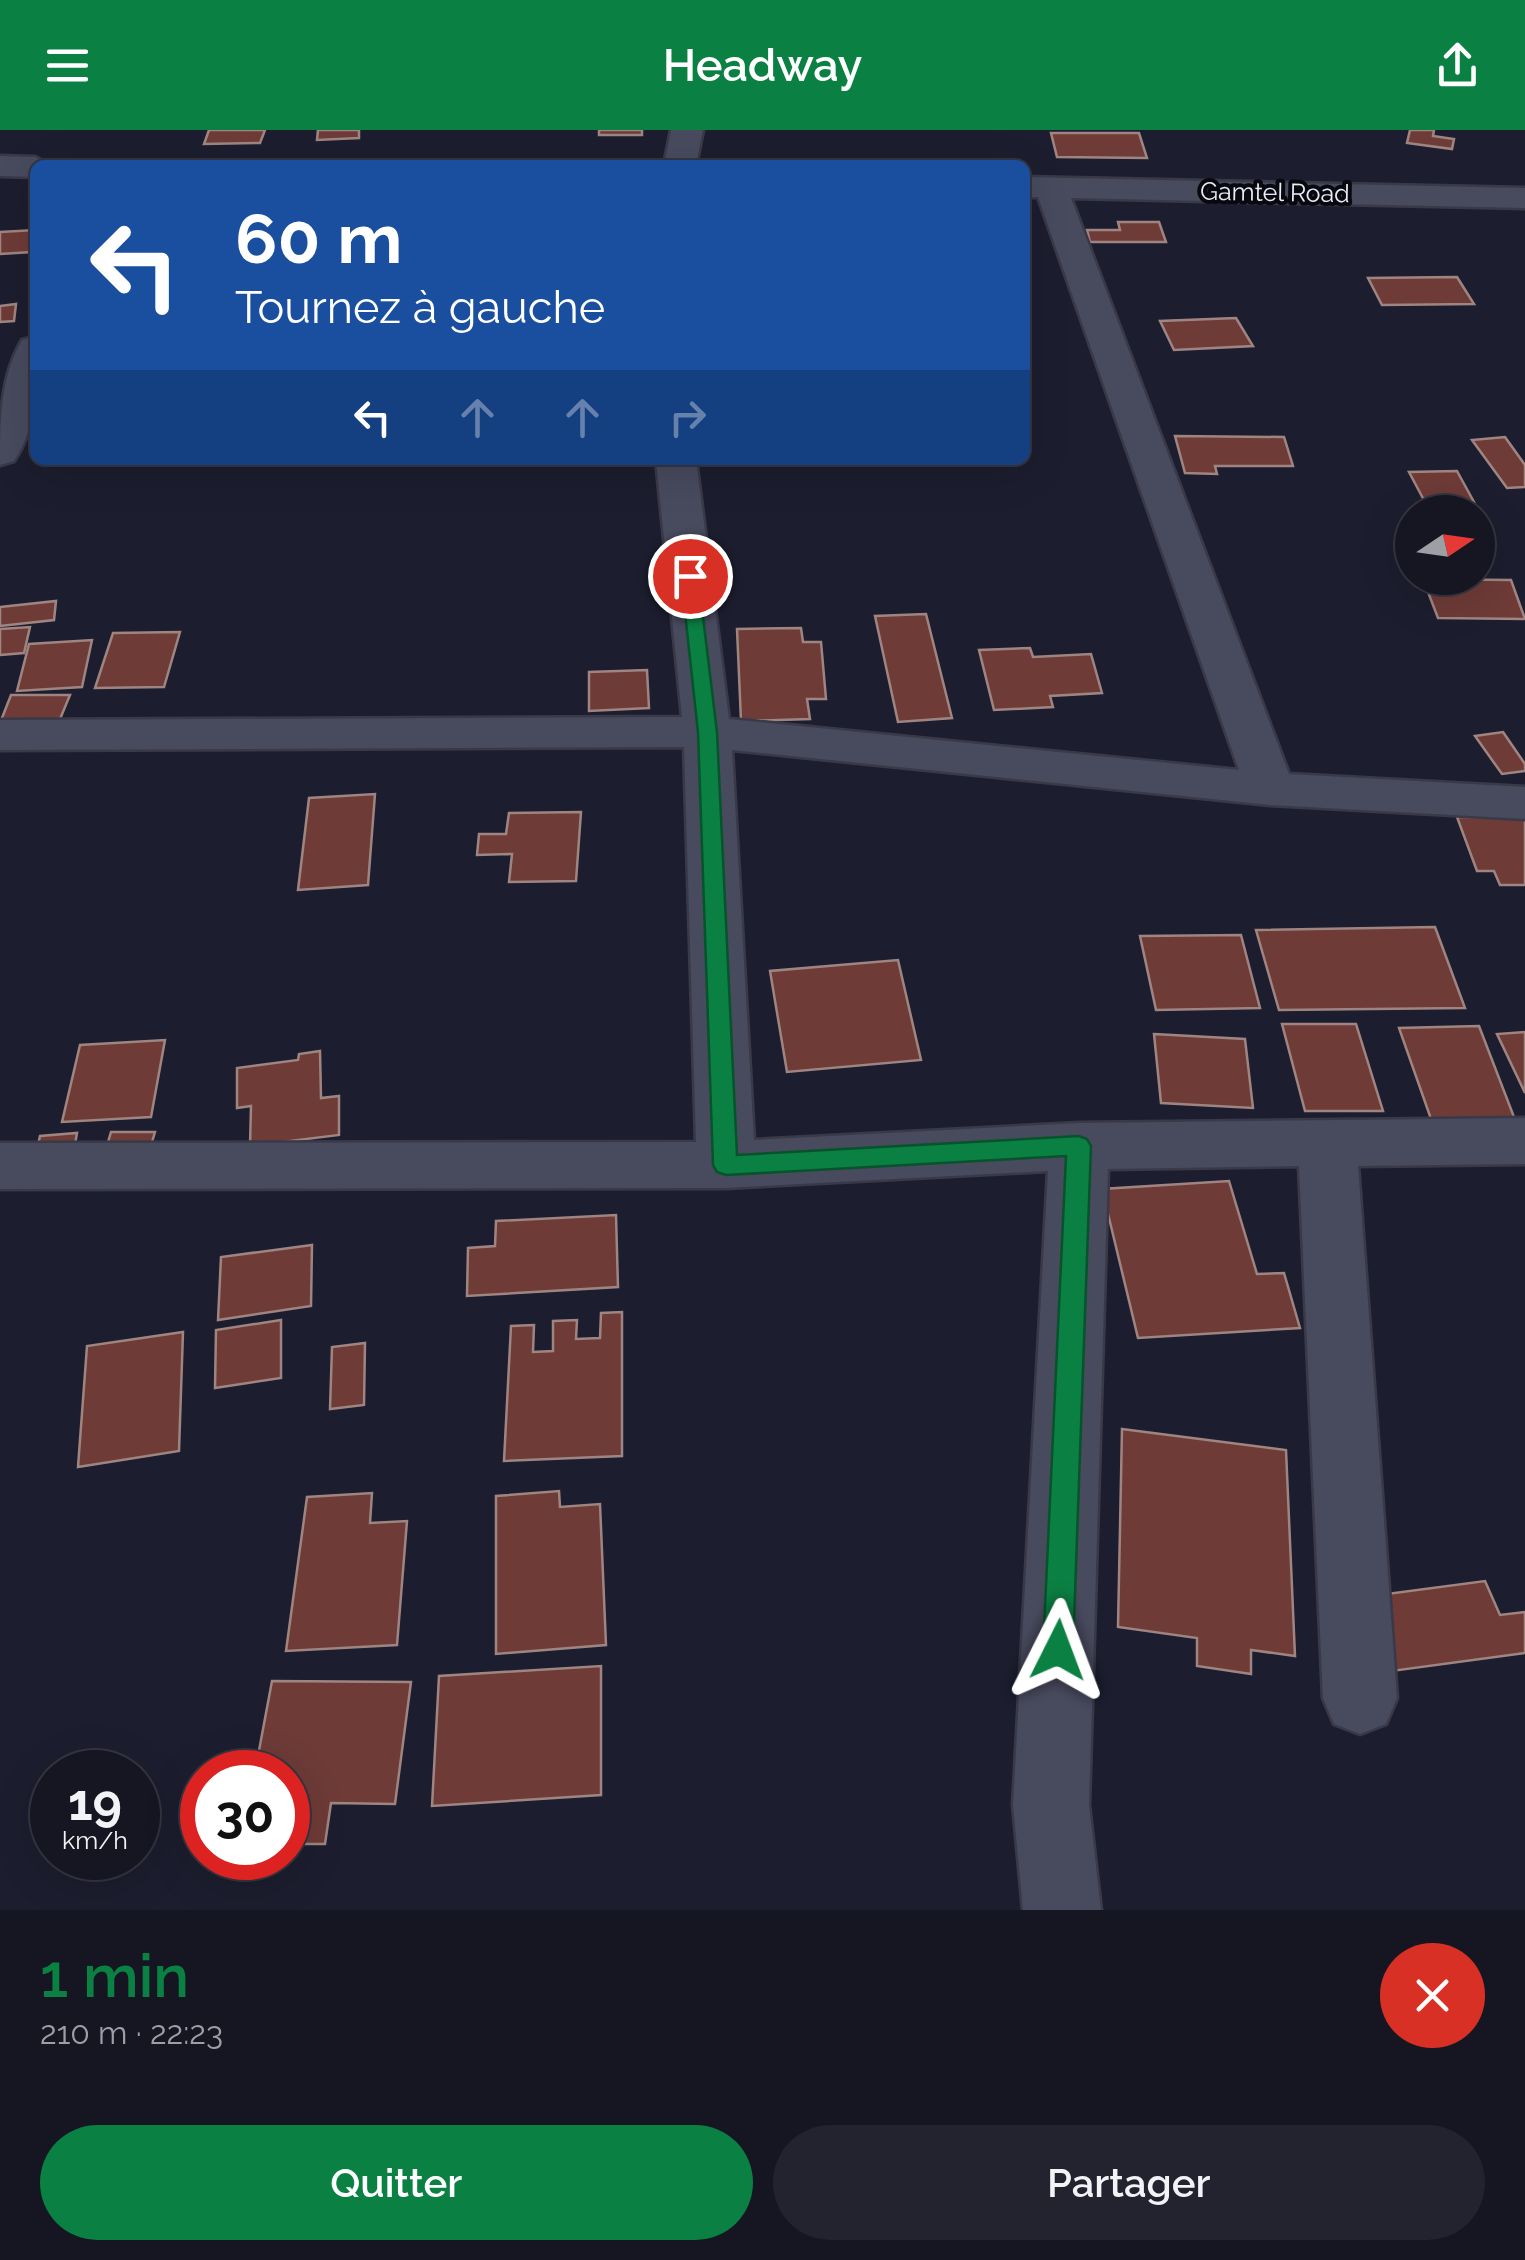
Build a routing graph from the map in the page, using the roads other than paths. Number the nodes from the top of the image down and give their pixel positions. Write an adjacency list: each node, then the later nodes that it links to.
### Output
1 (688, 130): 2 (street)
2 (681, 160)
3 (0, 166): 4 (street)
4 (30, 167)
5 (1038, 187): 6 (street, Gamtel Road); 12 (street)
6 (1525, 198)
7 (30, 363): 8 (street)
8 (0, 454)
9 (677, 465): 10 (street)
10 (708, 732): 11 (street); 12 (street); 17 (street)
11 (0, 736)
12 (1270, 789): 13 (street)
13 (1525, 803)
14 (1525, 1141): 15 (street)
15 (1327, 1144): 16 (street); 19 (street)
16 (1079, 1146): 17 (street); 20 (street)
17 (726, 1165): 18 (street)
18 (0, 1166)
19 (1360, 1698)
20 (1062, 1910)

